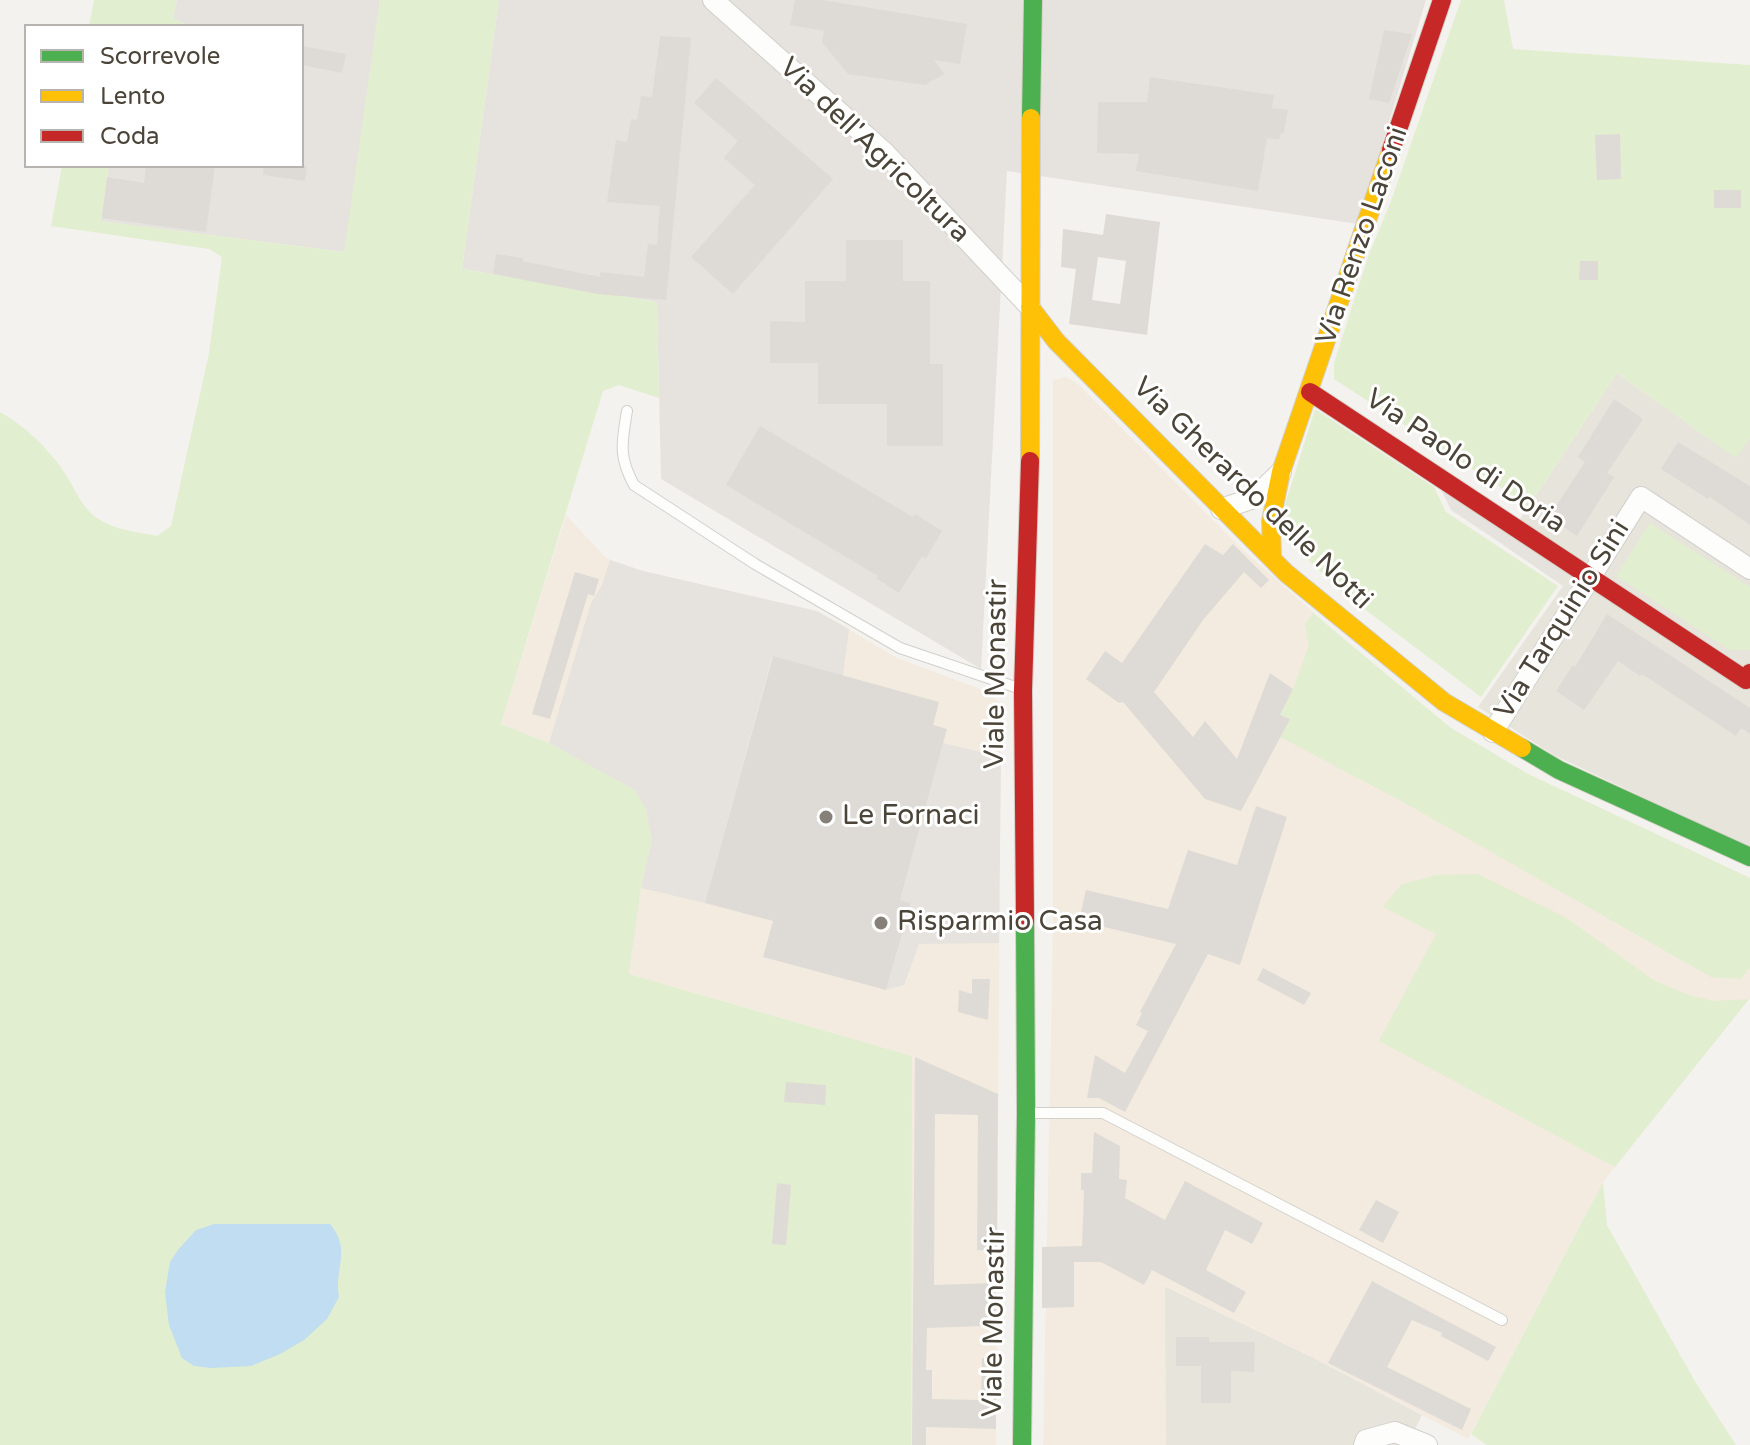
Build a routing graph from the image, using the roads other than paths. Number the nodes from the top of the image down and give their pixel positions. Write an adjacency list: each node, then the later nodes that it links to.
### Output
1 (713, 0): 4 (street, Via dell'Agricoltura)
2 (1033, 0): 4 (street, Viale Monastir)
3 (1442, 0): 5 (street, Via Renzo Laconi)
4 (1030, 307): 8 (street, Via Gherardo delle Notti); 13 (street, Viale Monastir)
5 (1310, 392): 7 (street, Via Renzo Laconi); 11 (street, Via Paolo di Doria)
6 (627, 411): 13 (lane)
7 (1281, 472): 8 (street, Via Renzo Laconi); 9 (street, Via Renzo Laconi)
8 (1221, 509): 9 (street, Via Gherardo delle Notti)
9 (1272, 557): 14 (street, Via Gherardo delle Notti)
10 (1750, 569): 11 (street, Via Tarquinio Sini)
11 (1589, 578): 12 (street, Via Paolo di Doria); 14 (street, Via Tarquinio Sini)
12 (1750, 673)
13 (1023, 690): 16 (street, Viale Monastir)
14 (1493, 732): 15 (street, Via Gherardo delle Notti)
15 (1750, 857)
16 (1026, 1113): 17 (lane); 18 (street, Viale Monastir)
17 (1502, 1320)
18 (1022, 1445)
19 (1364, 1445): 20 (street)
20 (1427, 1445)

